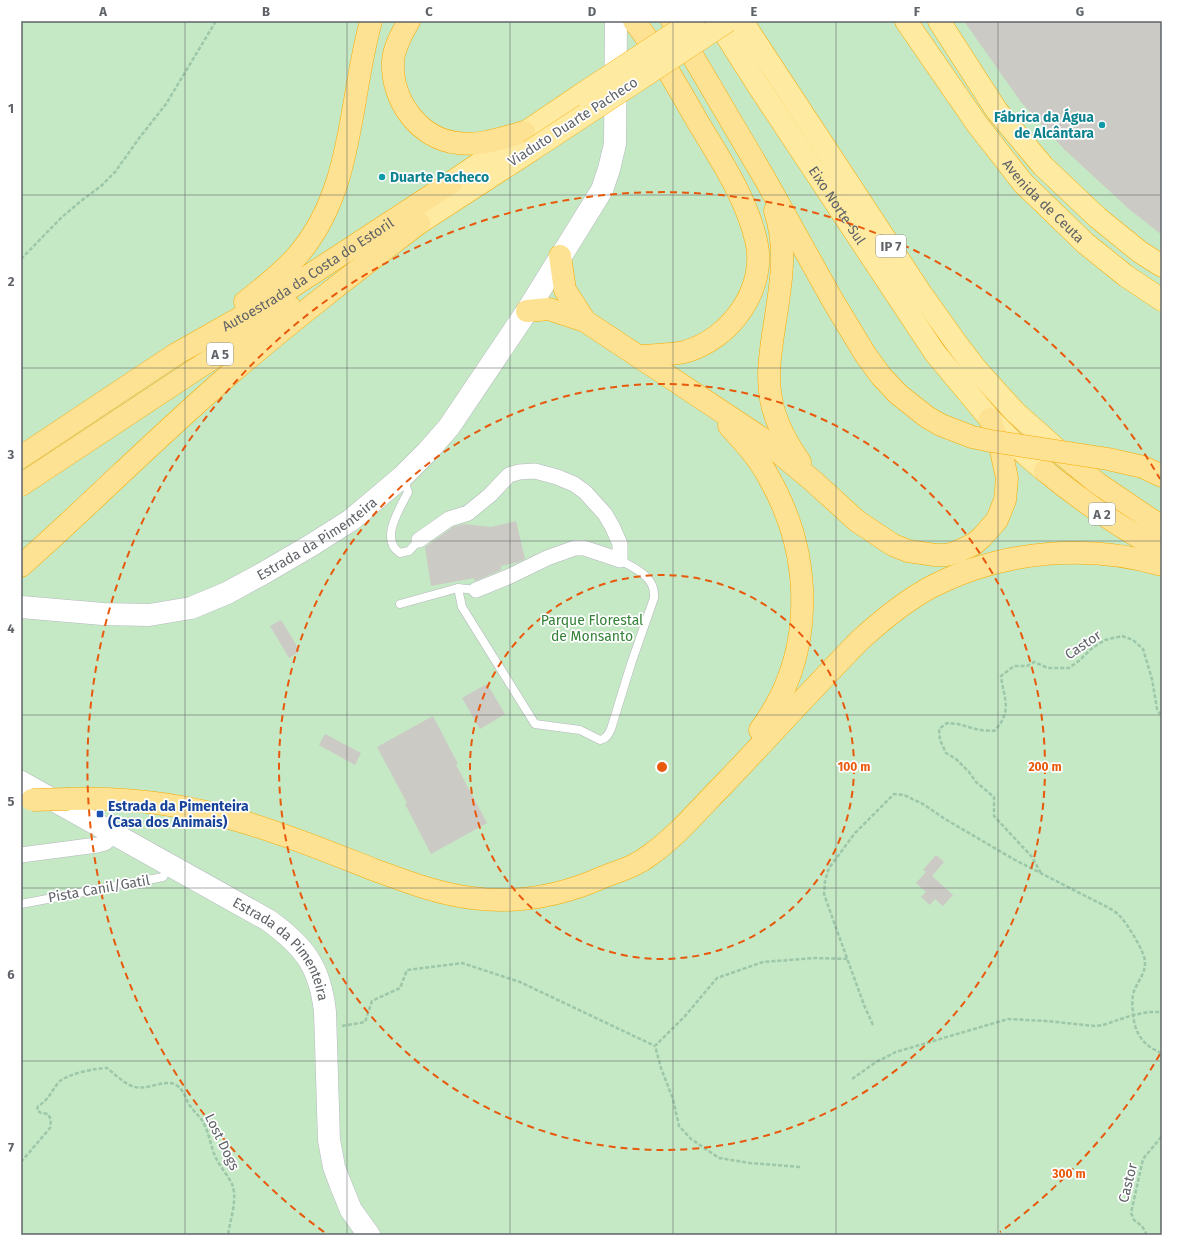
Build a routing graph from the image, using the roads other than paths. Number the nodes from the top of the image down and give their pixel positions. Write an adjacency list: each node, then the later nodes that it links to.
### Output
1 (371, 21): 13 (highway)
2 (377, 21): 13 (highway)
3 (408, 21): 14 (highway)
4 (616, 21): 19 (main road, Estrada da Pimenteira)
5 (634, 21): 26 (highway)
6 (672, 21): 15 (highway)
7 (693, 21): 14 (highway, Viaduto Duarte Pacheco, bridge)
8 (718, 21): 28 (highway, Eixo Norte-Sul / IP 7)
9 (728, 21): 14 (highway, Viaduto Duarte Pacheco, bridge)
10 (742, 21): 29 (highway, Eixo Norte-Sul / IP 7)
11 (906, 21): 21 (highway, Avenida de Ceuta)
12 (939, 21): 18 (highway, Avenida de Ceuta)
13 (360, 70): 25 (highway)
14 (531, 135): 16 (highway, Viaduto Duarte Pacheco); 17 (highway, Viaduto Duarte Pacheco)
15 (765, 179): 32 (highway, bridge); 34 (highway)
16 (452, 182): 25 (highway, Autoestrada da Costa do Estoril / A 5)
17 (418, 223): 35 (highway, Autoestrada da Costa do Estoril / A 5); 41 (highway)
18 (1140, 252): 20 (highway, Avenida de Ceuta); 21 (highway)
19 (560, 256): 23 (main road, Estrada da Pimenteira); 24 (highway)
20 (1162, 266)
21 (1126, 276): 22 (highway, Avenida de Ceuta)
22 (1162, 300)
23 (527, 311): 24 (highway); 33 (main road, Estrada da Pimenteira)
24 (586, 321): 26 (highway)
25 (176, 354): 30 (highway, Autoestrada da Costa do Estoril / A 5)
26 (639, 356): 27 (highway)
27 (702, 398): 34 (highway); 50 (highway)
28 (990, 419): 31 (highway, Eixo Norte-Sul / IP 7); 34 (highway)
29 (1062, 454): 36 (highway, A 2)
30 (21, 457)
31 (1045, 471): 38 (highway, A 2)
32 (1162, 476)
33 (402, 477): 37 (lane); 45 (main road, Estrada da Pimenteira)
34 (813, 481)
35 (21, 485)
36 (1162, 527)
37 (419, 540): 39 (street)
38 (1162, 550)
39 (620, 560): 42 (lane); 43 (street)
40 (1162, 565): 50 (highway)
41 (21, 566)
42 (458, 588): 43 (lane); 44 (lane)
43 (476, 590)
44 (400, 604)
45 (21, 607)
46 (25, 794): 47 (main road, Estrada da Pimenteira); 50 (highway, bridge)
47 (115, 835): 48 (street); 49 (main road, Estrada da Pimenteira)
48 (21, 855)
49 (170, 866): 51 (lane, Pista Canil/Gatil); 52 (main road, Estrada da Pimenteira)
50 (609, 875)
51 (21, 904)
52 (369, 1235)

